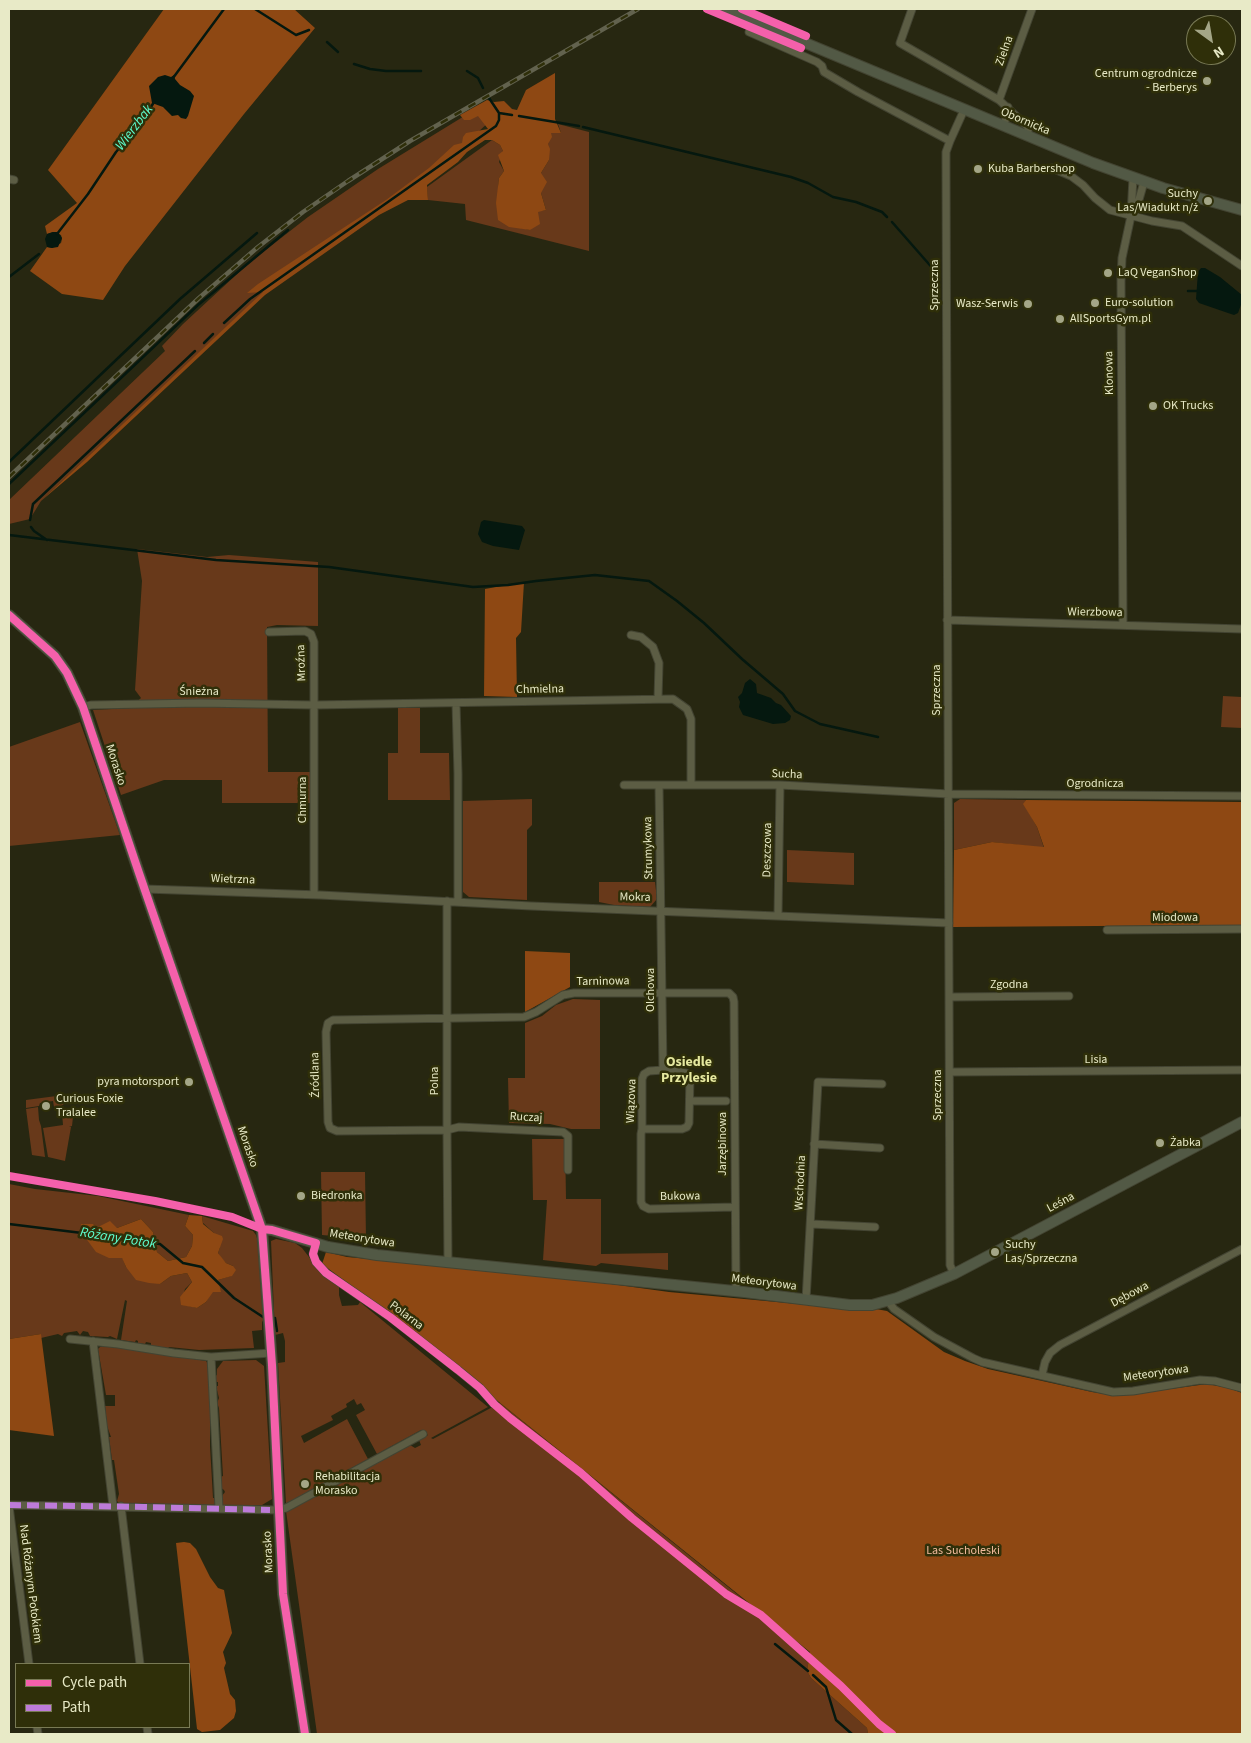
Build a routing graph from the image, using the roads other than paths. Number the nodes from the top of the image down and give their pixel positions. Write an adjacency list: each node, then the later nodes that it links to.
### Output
1 (724, 9): 7 (street, Obornicka)
2 (912, 9): 5 (street)
3 (1032, 9): 5 (street, Zielna)
4 (749, 32): 10 (street)
5 (999, 100): 6 (street)
6 (1008, 107): 8 (street); 9 (street)
7 (964, 110): 8 (street, Obornicka); 10 (street, Sprzeczna)
8 (1002, 126): 9 (street, Obornicka)
9 (1028, 136): 12 (street, Obornicka)
10 (950, 141): 18 (street, Sprzeczna)
11 (1052, 168): 15 (street)
12 (1134, 178): 13 (street, Obornicka); 15 (street)
13 (1144, 182): 14 (street, Obornicka); 15 (street)
14 (1242, 210)
15 (1131, 216): 16 (street); 19 (street, Klonowa)
16 (1242, 266)
17 (9, 615): 26 (street, Morasko)
18 (948, 620): 19 (street, Wierzbowa); 31 (street, Sprzeczna)
19 (1123, 624): 20 (street, Wierzbowa)
20 (1242, 629)
21 (269, 632): 25 (street, Mroźna)
22 (631, 635): 23 (street)
23 (658, 700): 24 (street, Chmielna); 29 (street, Chmielna)
24 (456, 703): 25 (street, Chmielna); 36 (street)
25 (314, 705): 26 (street, Śnieżna); 34 (street, Chmurna)
26 (83, 706): 33 (street, Morasko)
27 (624, 785): 28 (street, Sucha)
28 (659, 785): 29 (street, Sucha); 37 (street, Strumykowa)
29 (691, 785): 30 (street, Sucha)
30 (780, 785): 31 (street, Sucha); 38 (street, Deszczowa)
31 (948, 794): 32 (street, Ogrodnicza); 39 (street, Sprzeczna)
32 (1242, 796)
33 (144, 889): 34 (street, Wietrzna); 62 (street, Morasko)
34 (317, 895): 35 (street, Mokra)
35 (447, 901): 36 (street, Mokra); 46 (street, Polna)
36 (458, 901): 37 (street, Mokra)
37 (662, 910): 38 (street, Mokra); 42 (street, Olchowa)
38 (778, 916): 39 (street, Mokra)
39 (949, 923): 45 (street, Sprzeczna)
40 (1242, 929): 41 (street, Miodowa)
41 (1107, 930)
42 (663, 993): 44 (street, Tarninowa); 46 (street, Tarninowa); 47 (street, Olchowa)
43 (1069, 996): 45 (street, Zgodna)
44 (733, 997): 59 (street, Jarzębinowa)
45 (950, 997): 49 (street, Sprzeczna)
46 (447, 1019): 55 (street, Polna); 55 (street, Źródlana)
47 (664, 1070): 51 (street, Wiązowa); 54 (street, Wiązowa)
48 (1242, 1070): 49 (street, Lisia)
49 (950, 1072): 66 (street, Sprzeczna)
50 (882, 1084): 56 (street, Wschodnia)
51 (690, 1101): 52 (street); 54 (street, Wiązowa)
52 (726, 1101)
53 (1242, 1122): 66 (street, Leśna)
54 (642, 1129): 59 (street, Bukowa)
55 (447, 1130): 58 (street, Ruczaj); 65 (street, Polna)
56 (814, 1144): 57 (street, Wschodnia); 60 (street, Wschodnia)
57 (880, 1148)
58 (568, 1170)
59 (735, 1207): 67 (street, Jarzębinowa)
60 (811, 1224): 61 (street, Wschodnia); 68 (street, Wschodnia)
61 (876, 1227)
62 (262, 1229): 63 (street, Meteorytowa); 72 (street, Morasko)
63 (316, 1243): 65 (street, Meteorytowa); 76 (street, Polarna)
64 (1242, 1249): 74 (street, Dębowa)
65 (448, 1262): 67 (street, Meteorytowa)
66 (954, 1274): 69 (street, Leśna)
67 (736, 1292): 68 (street, Meteorytowa)
68 (806, 1299): 69 (street, Meteorytowa)
69 (888, 1301): 74 (street, Meteorytowa)
70 (70, 1339): 71 (street)
71 (93, 1341): 73 (street); 79 (street)
72 (271, 1353): 73 (street); 82 (street, Morasko)
73 (210, 1357): 81 (street)
74 (1042, 1375): 75 (street, Meteorytowa)
75 (1242, 1388)
76 (494, 1404)
77 (423, 1434): 82 (street)
78 (9, 1506): 79 (street, Nad Różanym Potokiem); 83 (street, Nad Różanym Potokiem)
79 (113, 1506): 80 (street, Nad Różanym Potokiem)
80 (121, 1506): 81 (street, Nad Różanym Potokiem); 84 (street)
81 (219, 1508): 82 (street, Nad Różanym Potokiem)
82 (278, 1510): 85 (street, Morasko)
83 (29, 1663)
84 (140, 1663)
85 (305, 1734)

